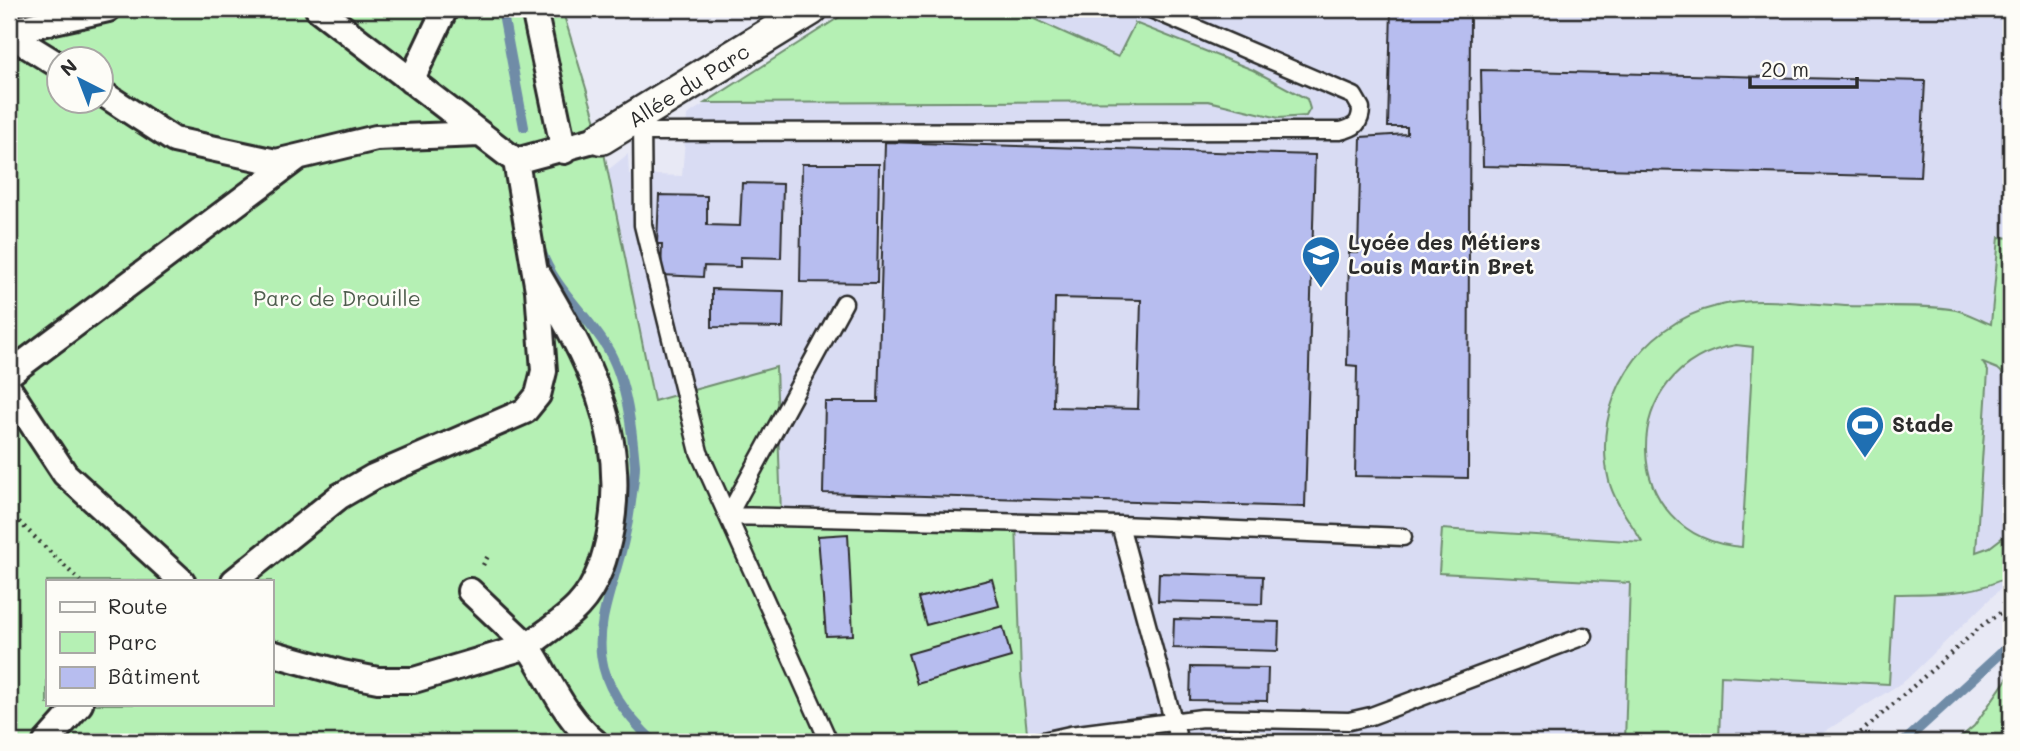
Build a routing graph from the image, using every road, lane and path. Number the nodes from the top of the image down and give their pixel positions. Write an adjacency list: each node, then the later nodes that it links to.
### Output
1 (108, 9): 7 (street)
2 (318, 9): 9 (street)
3 (445, 9): 9 (street)
4 (534, 9): 14 (street)
5 (811, 9): 11 (street, Allée du Parc)
6 (1151, 9): 11 (lane)
7 (10, 29): 8 (street)
8 (46, 57)
9 (411, 81): 12 (street)
10 (116, 102): 15 (street)
11 (642, 124): 13 (street, Allée du Parc); 22 (lane)
12 (480, 134): 15 (street); 16 (street)
13 (601, 138): 14 (street)
14 (564, 150): 16 (street)
15 (300, 156): 19 (street)
16 (516, 161): 17 (street)
17 (533, 264): 27 (street); 31 (street)
18 (844, 303): 22 (lane)
19 (9, 374)
20 (9, 389): 26 (street)
21 (9, 512): 25 (path)
22 (728, 516): 23 (lane); 37 (lane)
23 (1120, 525): 24 (lane); 34 (lane)
24 (1404, 537)
25 (79, 580)
26 (181, 580)
27 (235, 580)
28 (470, 591): 31 (street)
29 (2011, 606): 40 (path)
30 (1584, 636): 34 (lane)
31 (528, 646): 32 (street); 36 (street)
32 (273, 654)
33 (78, 706): 35 (street)
34 (1174, 722): 38 (lane); 39 (lane)
35 (46, 742)
36 (594, 742)
37 (829, 742)
38 (1038, 742)
39 (1179, 742)
40 (1850, 742)

